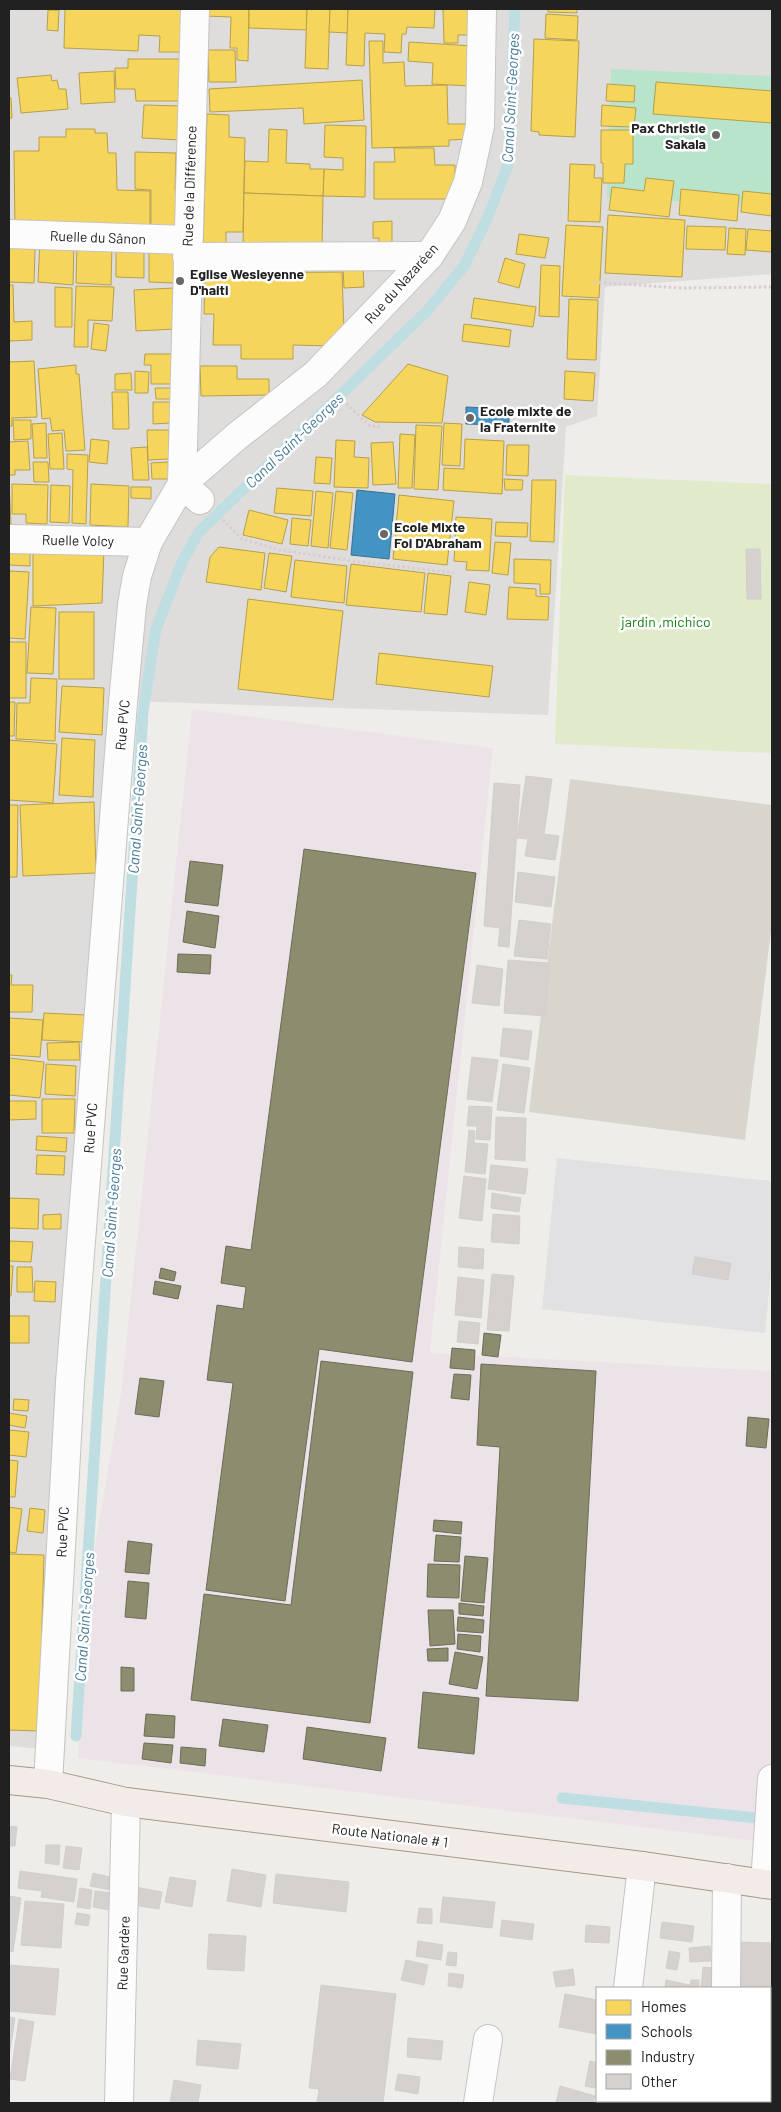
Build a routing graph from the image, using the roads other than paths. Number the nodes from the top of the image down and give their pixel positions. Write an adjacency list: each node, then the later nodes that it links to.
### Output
1 (195, 9): 4 (street, Rue de la Différence)
2 (482, 9): 5 (street, Rue du Nazaréen)
3 (9, 234): 4 (street, Ruelle du Sânon)
4 (187, 248): 5 (street, Ruelle du Sânon); 6 (street, Rue de la Différence)
5 (429, 256): 6 (street, Rue du Nazaréen)
6 (191, 492): 8 (street, Rue PVC)
7 (9, 539): 8 (street, Ruelle Volcy)
8 (148, 542): 11 (street, Rue PVC)
9 (772, 1779): 15 (street)
10 (9, 1780): 11 (main road, Route Nationale # 1)
11 (48, 1784): 12 (main road, Route Nationale # 1)
12 (126, 1802): 13 (main road, Route Nationale # 1); 19 (street, Rue Gardère)
13 (642, 1866): 14 (main road, Route Nationale # 1); 16 (street)
14 (727, 1878): 15 (main road, Route Nationale # 1); 17 (street)
15 (769, 1885)
16 (628, 1987)
17 (726, 1987)
18 (488, 2039): 20 (street)
19 (119, 2103)
20 (478, 2103)

